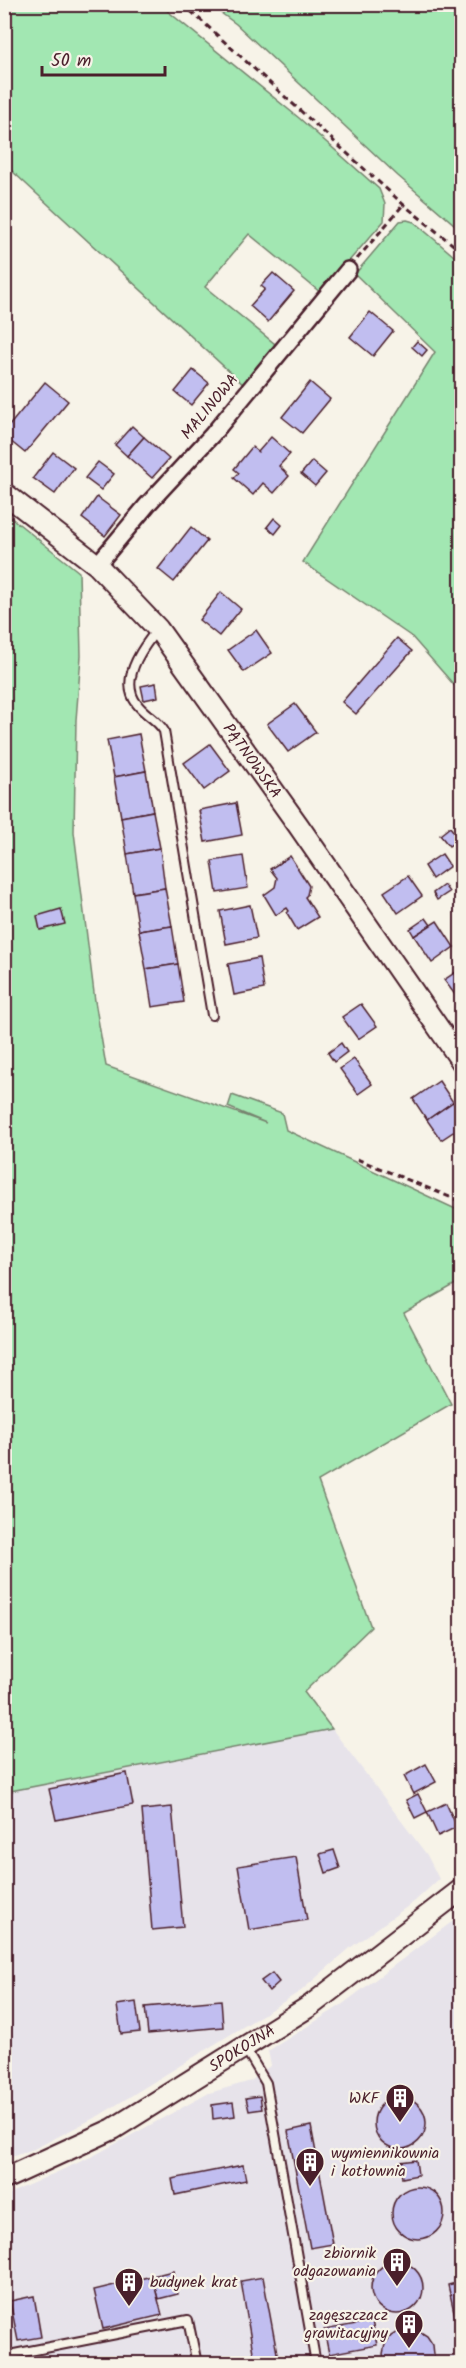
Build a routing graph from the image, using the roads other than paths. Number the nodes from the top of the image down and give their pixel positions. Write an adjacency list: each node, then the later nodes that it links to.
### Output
1 (348, 270): 3 (street, MALINOWA)
2 (4, 493): 3 (street, PĄTNOWSKA)
3 (97, 565): 4 (street, PĄTNOWSKA)
4 (158, 629): 5 (lane); 6 (street, PĄTNOWSKA)
5 (212, 1015)
6 (462, 1062)
7 (462, 1889): 8 (street, SPOKOJNA)
8 (244, 2047): 9 (street, SPOKOJNA); 12 (lane)
9 (4, 2179)
10 (4, 2356): 11 (lane)
11 (197, 2364)
12 (316, 2364)

